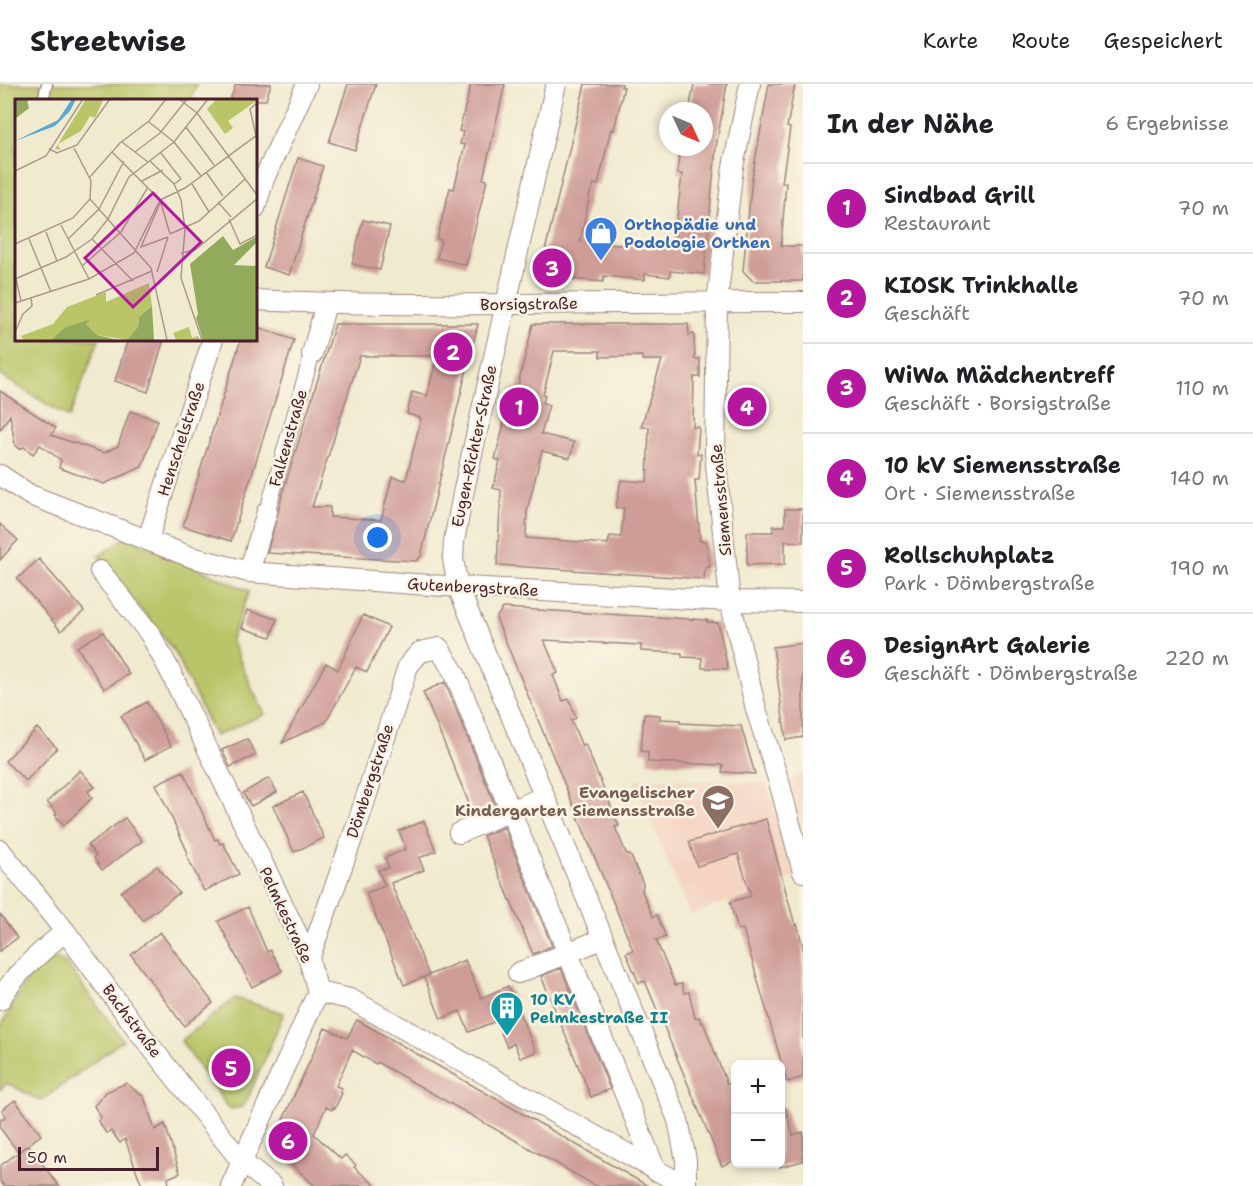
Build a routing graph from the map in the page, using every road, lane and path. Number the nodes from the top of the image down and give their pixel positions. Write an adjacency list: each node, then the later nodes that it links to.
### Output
1 (47, 84): 5 (lane)
2 (307, 84): 6 (street)
3 (556, 84): 11 (street, Eugen-Richter-Straße)
4 (750, 84): 8 (street, Siemensstraße)
5 (43, 99)
6 (256, 205)
7 (256, 300): 10 (street, Borsigstraße)
8 (717, 302): 9 (street, Borsigstraße); 11 (street, Borsigstraße); 20 (street, Siemensstraße)
9 (803, 302)
10 (327, 304): 11 (street, Borsigstraße); 13 (street, Falkenstraße)
11 (506, 305): 19 (street, Eugen-Richter-Straße)
12 (213, 340): 16 (street, Henschelstraße)
13 (312, 354): 15 (street, Falkenstraße)
14 (0, 475): 16 (street)
15 (267, 512): 18 (street, Falkenstraße)
16 (148, 539): 18 (street, Gutenbergstraße)
17 (100, 571): 30 (street, Pelmkestraße)
18 (249, 572): 19 (street, Gutenbergstraße)
19 (458, 587): 20 (street, Gutenbergstraße); 22 (street, Eugen-Richter-Straße)
20 (730, 601): 21 (street, Gutenbergstraße); 26 (street, Siemensstraße)
21 (803, 602)
22 (543, 797): 23 (street); 28 (street, Eugen-Richter-Straße)
23 (511, 810): 24 (street); 29 (street); 30 (street, Dömbergstraße)
24 (459, 833)
25 (0, 850): 27 (street, Bachstraße)
26 (803, 872)
27 (65, 931): 33 (street); 34 (street, Bachstraße)
28 (602, 939): 29 (street); 38 (street, Eugen-Richter-Straße)
29 (569, 953): 31 (street); 35 (street)
30 (309, 959): 32 (street, Pelmkestraße)
31 (518, 973)
32 (318, 992): 34 (street); 35 (street)
33 (0, 1000)
34 (241, 1161): 36 (street); 37 (street, Bachstraße)
35 (656, 1171): 38 (street)
36 (231, 1186)
37 (272, 1186)
38 (685, 1186)

